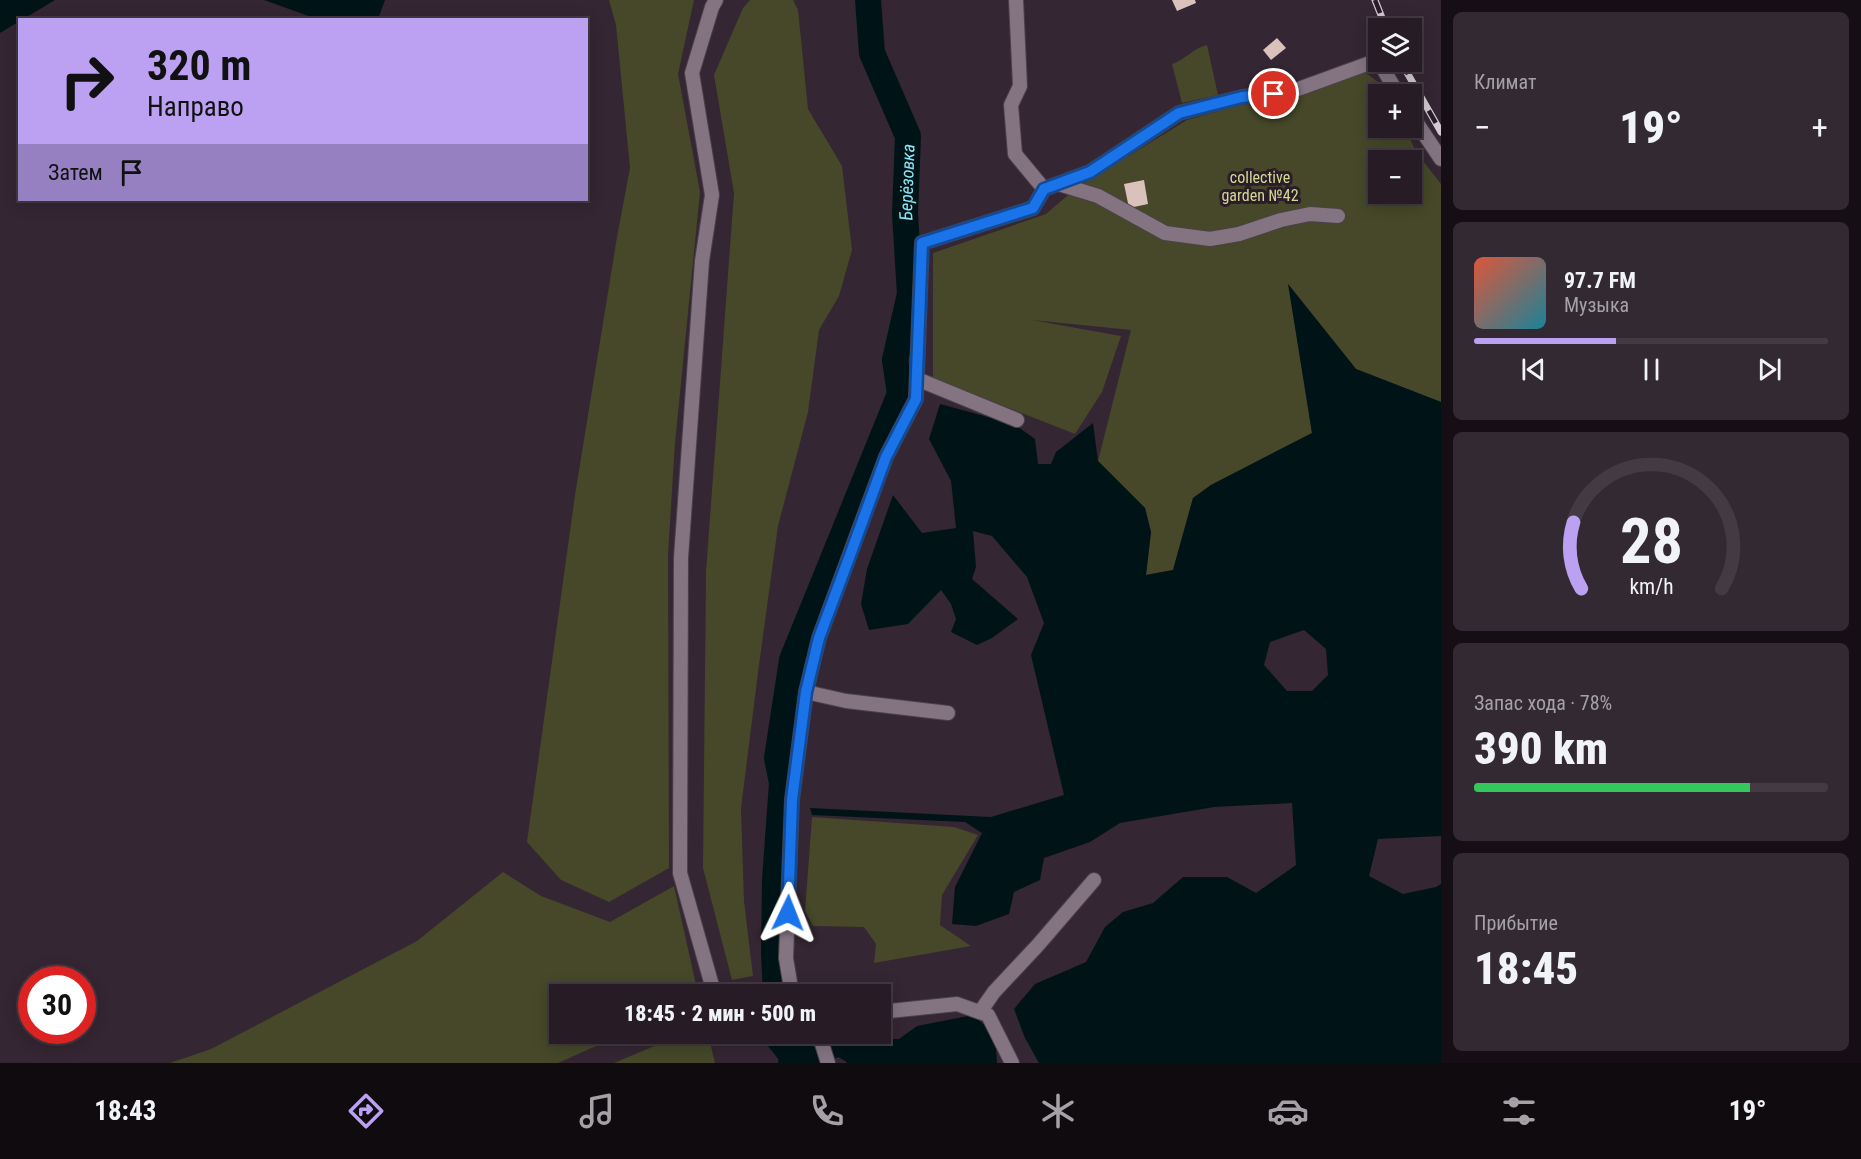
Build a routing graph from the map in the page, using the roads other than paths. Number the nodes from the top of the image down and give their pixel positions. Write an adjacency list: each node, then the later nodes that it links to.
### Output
1 (716, 0): 14 (street)
2 (1016, 0): 7 (street)
3 (1368, 65): 6 (street)
4 (1422, 131): 5 (street)
5 (1441, 159)
6 (1059, 184): 7 (street); 8 (street)
7 (1044, 189): 9 (street)
8 (1338, 216)
9 (916, 379): 10 (street); 11 (street)
10 (1017, 420)
11 (806, 692): 12 (street); 15 (street)
12 (948, 713)
13 (1094, 880): 17 (street)
14 (712, 984)
15 (790, 984)
16 (891, 1011): 17 (street)
17 (980, 1012): 20 (street)
18 (822, 1044): 19 (street)
19 (828, 1063)
20 (1012, 1063)

